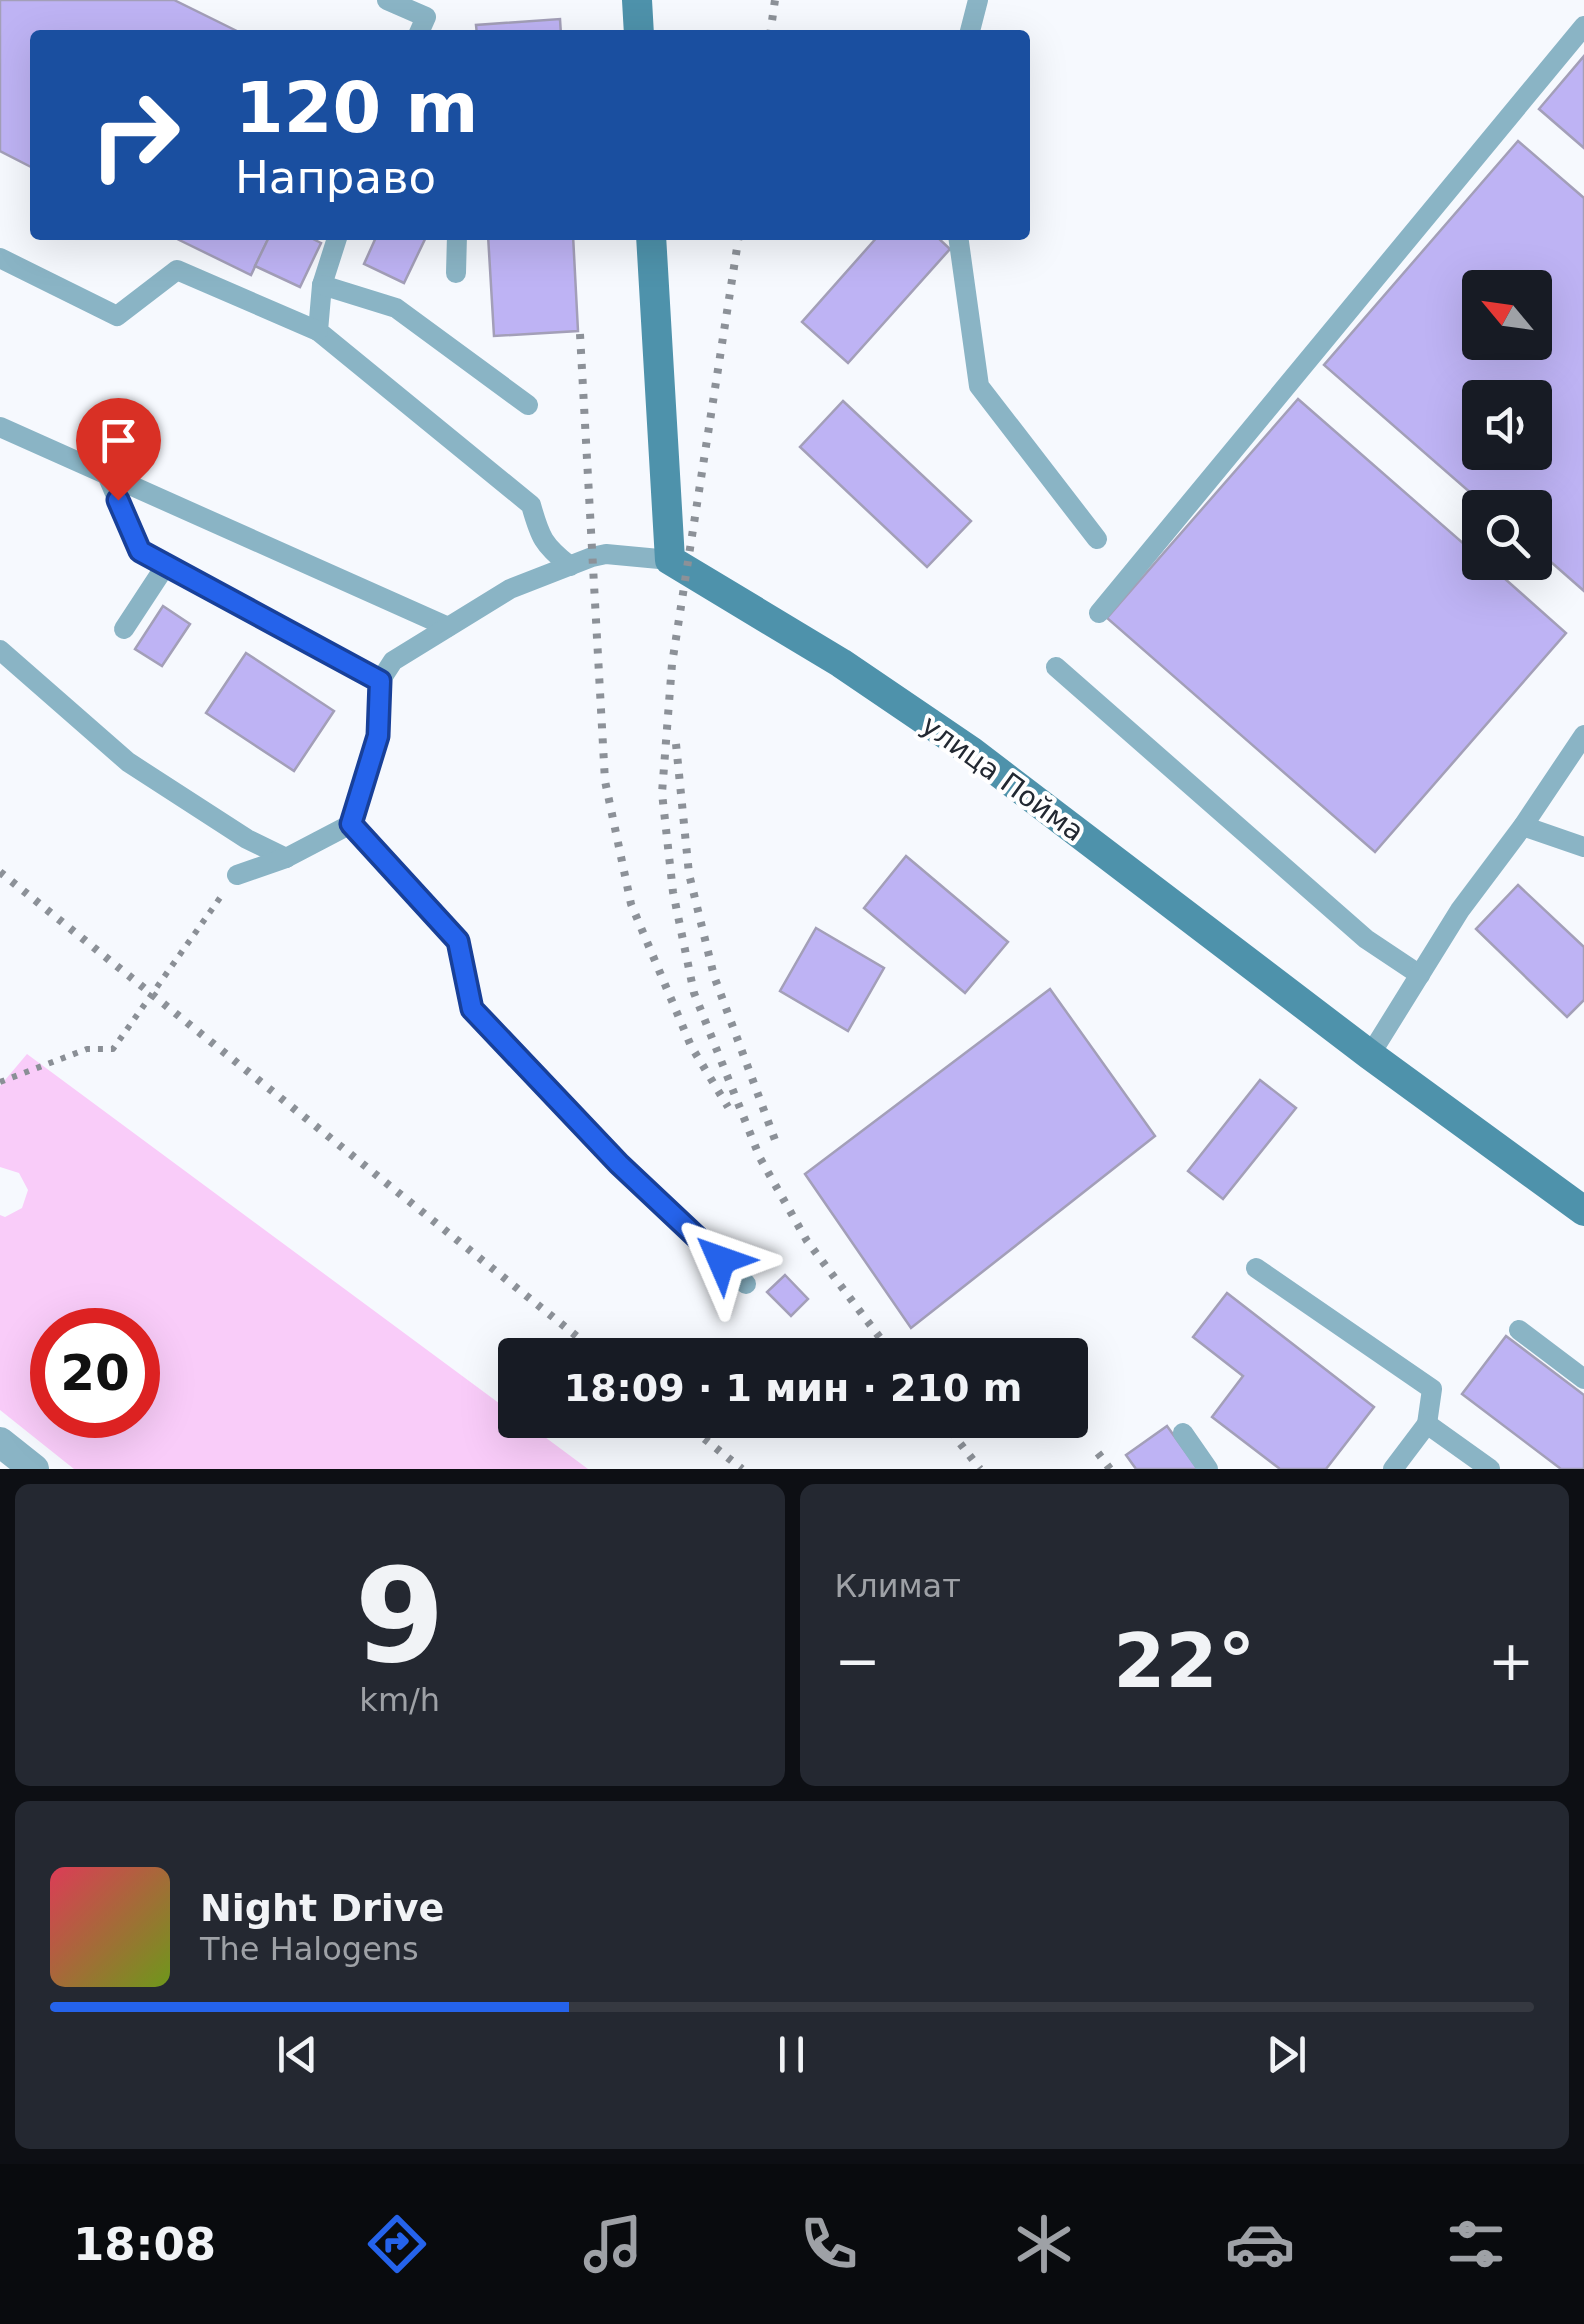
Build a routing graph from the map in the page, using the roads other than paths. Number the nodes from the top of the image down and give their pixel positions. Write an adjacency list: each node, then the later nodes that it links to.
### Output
1 (387, 0): 5 (lane)
2 (637, 0): 6 (street)
3 (978, 0): 7 (lane)
4 (1584, 26): 23 (lane)
5 (420, 30)
6 (639, 30)
7 (970, 30)
8 (336, 240): 14 (lane)
9 (457, 240): 13 (lane)
10 (651, 240): 20 (street)
11 (959, 240): 19 (lane)
12 (0, 258): 15 (lane)
13 (456, 273)
14 (322, 285): 15 (lane); 16 (lane)
15 (318, 331): 22 (lane)
16 (528, 406)
17 (0, 427): 18 (lane)
18 (107, 475): 21 (lane); 24 (lane)
19 (1097, 539)
20 (670, 560): 22 (lane); 36 (street, улица Пойма)
21 (166, 565): 25 (lane); 28 (lane)
22 (570, 566): 24 (lane)
23 (1099, 613)
24 (448, 628): 28 (lane)
25 (124, 629)
26 (0, 650): 33 (lane)
27 (1056, 667): 35 (lane)
28 (380, 681): 30 (lane)
29 (1584, 735): 31 (lane)
30 (351, 824): 33 (lane); 39 (lane)
31 (1523, 826): 32 (lane); 35 (lane)
32 (1584, 847)
33 (286, 858): 34 (lane)
34 (237, 875)
35 (1420, 975): 36 (lane)
36 (1370, 1055): 37 (street, улица Пойма)
37 (1584, 1211)
38 (1256, 1268): 42 (lane)
39 (746, 1284)
40 (1519, 1330): 41 (lane)
41 (1584, 1379)
42 (1427, 1424): 47 (lane); 48 (lane)
43 (1183, 1434): 46 (lane)
44 (0, 1442): 45 (street)
45 (34, 1469)
46 (1208, 1469)
47 (1393, 1469)
48 (1490, 1469)

